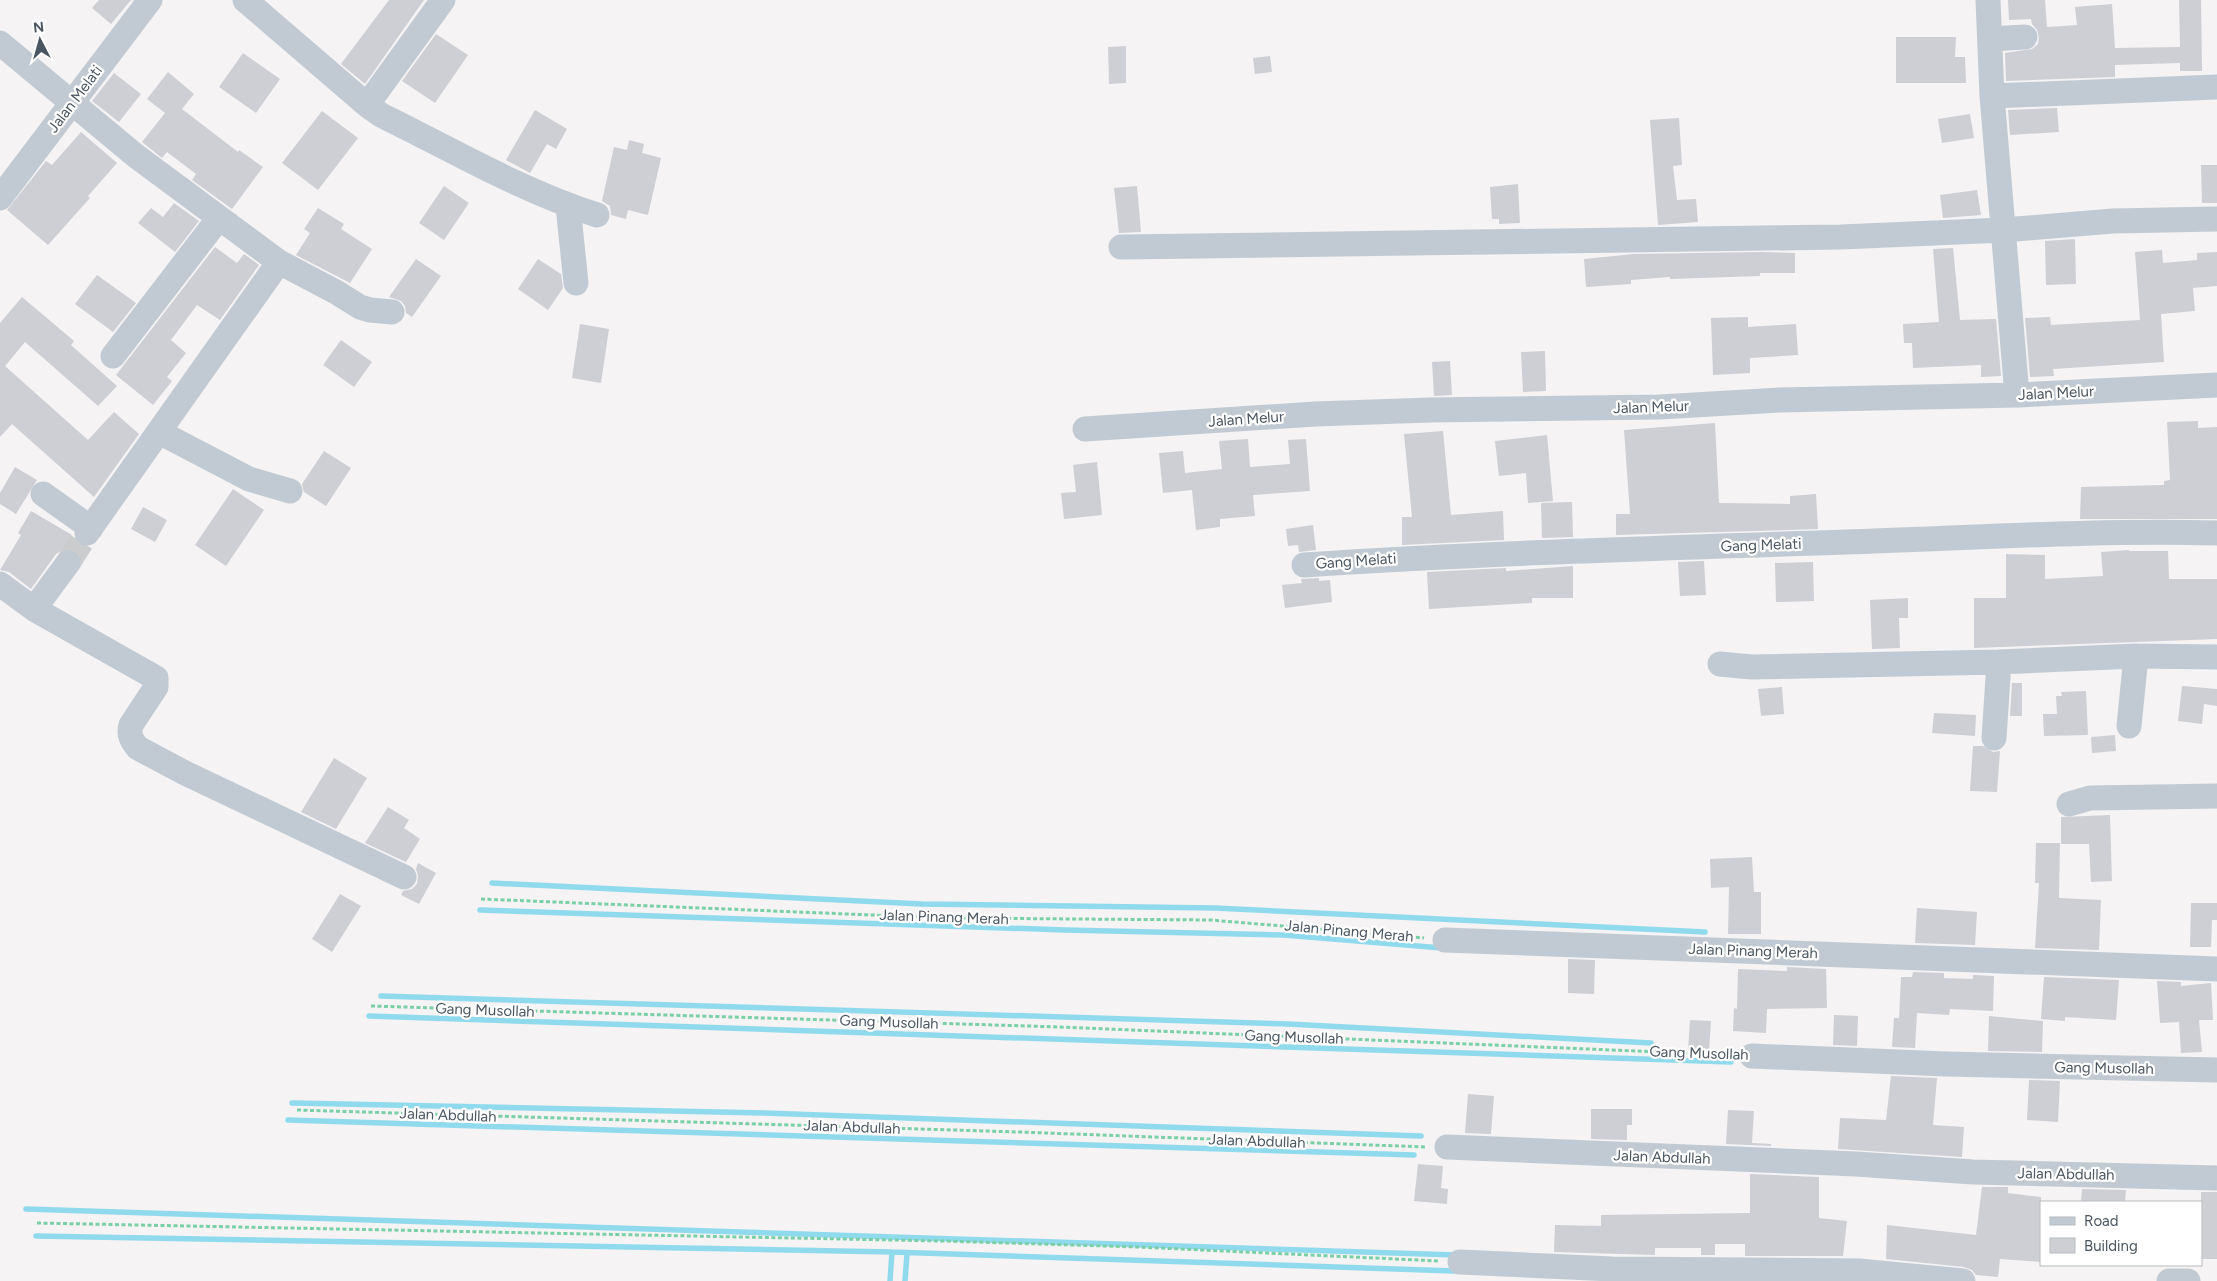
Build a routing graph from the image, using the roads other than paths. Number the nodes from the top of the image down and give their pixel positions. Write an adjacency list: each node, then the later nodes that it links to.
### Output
1 (150, 0): 10 (street, Jalan Melati)
2 (245, 0): 11 (street)
3 (443, 0): 11 (street)
4 (1988, 0): 6 (street)
5 (2025, 37): 6 (street)
6 (1990, 39): 9 (street)
7 (0, 43): 10 (street)
8 (2217, 87): 9 (street)
9 (1992, 96): 17 (street)
10 (71, 104): 12 (street, Jalan Melati); 15 (street)
11 (367, 105): 13 (street)
12 (0, 198)
13 (568, 206): 14 (street); 20 (street)
14 (597, 215)
15 (219, 218): 19 (street); 22 (street)
16 (2217, 219): 17 (street)
17 (2004, 230): 18 (street); 24 (street)
18 (1121, 247)
19 (279, 262): 21 (street); 26 (street)
20 (576, 283)
21 (392, 312)
22 (113, 356)
23 (2217, 385): 24 (street, Jalan Melur)
24 (2017, 395): 25 (street, Jalan Melur)
25 (1085, 429)
26 (159, 432): 27 (street); 28 (street)
27 (290, 491)
28 (43, 494)
29 (2217, 533): 31 (street, Gang Melati)
30 (68, 563): 33 (street)
31 (1304, 565)
32 (0, 584): 33 (street)
33 (34, 608): 42 (street)
34 (2136, 656): 35 (street); 36 (street); 38 (street)
35 (2217, 656)
36 (1999, 662): 37 (street); 39 (street)
37 (1720, 664)
38 (2129, 726)
39 (1994, 738)
40 (2217, 796): 41 (street)
41 (2070, 804)
42 (404, 877)
43 (1445, 940): 44 (street, Jalan Pinang Merah)
44 (2217, 969)
45 (1752, 1056): 46 (street, Gang Musollah)
46 (2217, 1070)
47 (1447, 1148): 48 (street, Jalan Abdullah)
48 (2217, 1178)
49 (1460, 1262): 50 (street)
50 (1586, 1275): 51 (street)
51 (1759, 1276): 52 (street)
52 (1911, 1279): 53 (street)
53 (1962, 1281)
54 (2169, 1281): 55 (street)
55 (2188, 1281)

